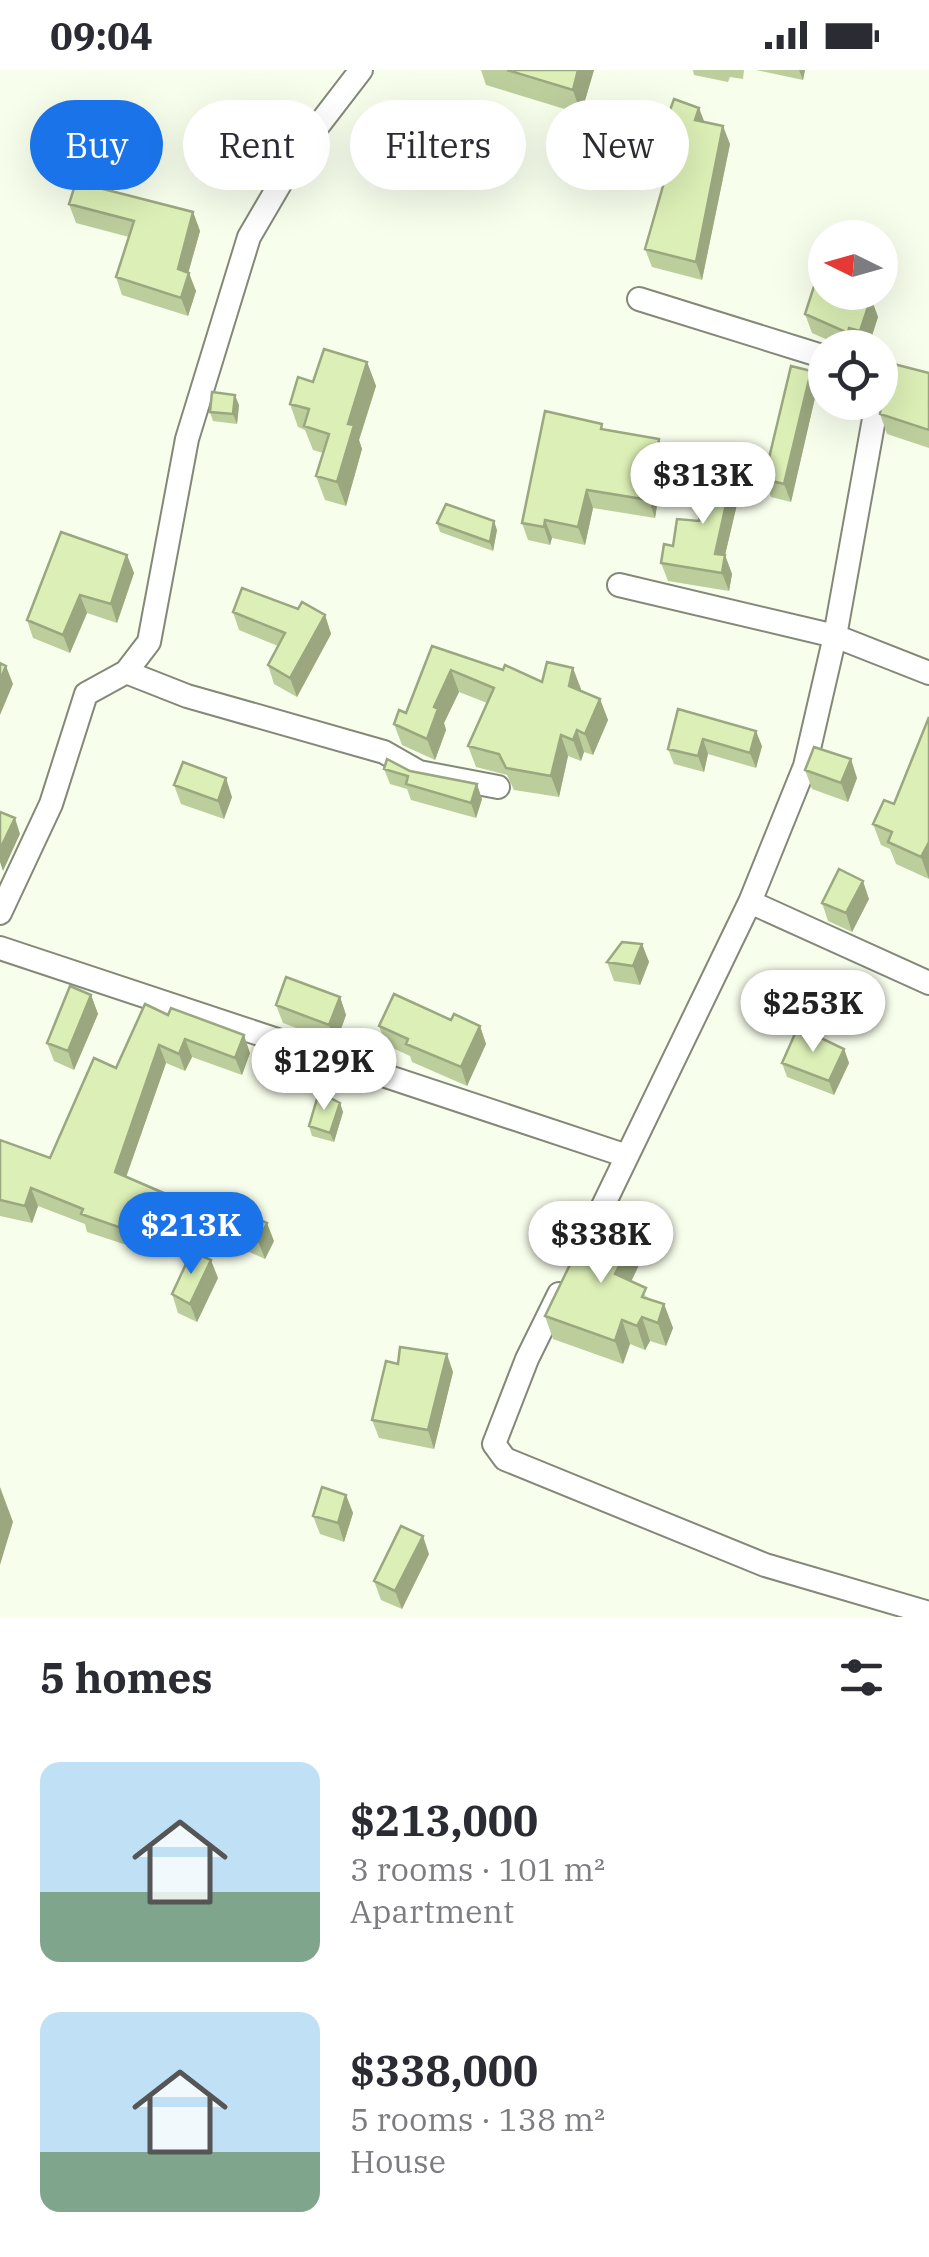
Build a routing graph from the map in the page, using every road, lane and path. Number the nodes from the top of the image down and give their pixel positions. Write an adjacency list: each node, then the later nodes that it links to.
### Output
1 (361, 70): 7 (street)
2 (639, 299): 3 (street)
3 (808, 353)
4 (874, 420): 6 (street)
5 (620, 584): 6 (street)
6 (835, 636): 8 (street); 10 (street)
7 (126, 672): 9 (street); 11 (street)
8 (929, 673)
9 (498, 787)
10 (750, 902): 13 (street); 14 (street)
11 (0, 914)
12 (0, 948): 14 (street)
13 (929, 982)
14 (628, 1156): 15 (street)
15 (929, 1613)

